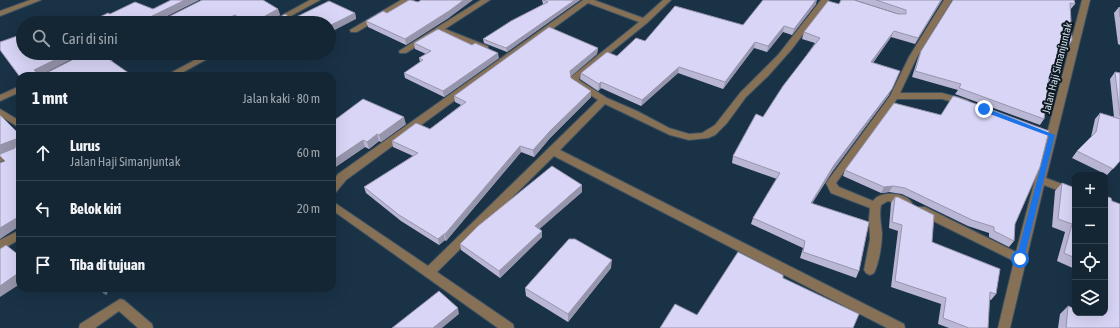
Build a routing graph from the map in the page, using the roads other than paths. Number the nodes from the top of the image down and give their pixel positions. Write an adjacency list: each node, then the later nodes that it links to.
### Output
1 (37, 0): 10 (street)
2 (406, 0): 14 (street)
3 (486, 0): 13 (street)
4 (588, 0): 12 (street); 16 (street)
5 (667, 0): 12 (street)
6 (825, 0): 22 (street)
7 (948, 0): 20 (street)
8 (1086, 0): 29 (street, Jalan Haji Simanjuntak)
9 (310, 1): 11 (street)
10 (0, 14)
11 (284, 16)
12 (644, 21): 22 (street)
13 (440, 29): 15 (street); 16 (street)
14 (354, 30)
15 (404, 51)
16 (501, 55): 30 (street)
17 (200, 60): 18 (street)
18 (177, 72)
19 (16, 91): 21 (street)
20 (894, 96): 23 (street); 32 (street)
21 (0, 98)
22 (604, 100): 27 (street)
23 (977, 107)
24 (0, 112): 25 (street)
25 (16, 123)
26 (16, 151): 28 (street)
27 (553, 151): 38 (street); 42 (street)
28 (0, 159)
29 (1041, 180): 31 (street); 36 (street, Jalan Haji Simanjuntak)
30 (336, 184)
31 (1072, 192)
32 (875, 206): 36 (street); 37 (street)
33 (336, 208): 38 (street)
34 (16, 236): 35 (street)
35 (0, 246)
36 (1020, 259): 43 (street, Jalan Haji Simanjuntak)
37 (870, 270)
38 (428, 273): 41 (street)
39 (84, 328): 40 (street)
40 (147, 328)
41 (508, 328)
42 (899, 328)
43 (1004, 328)

